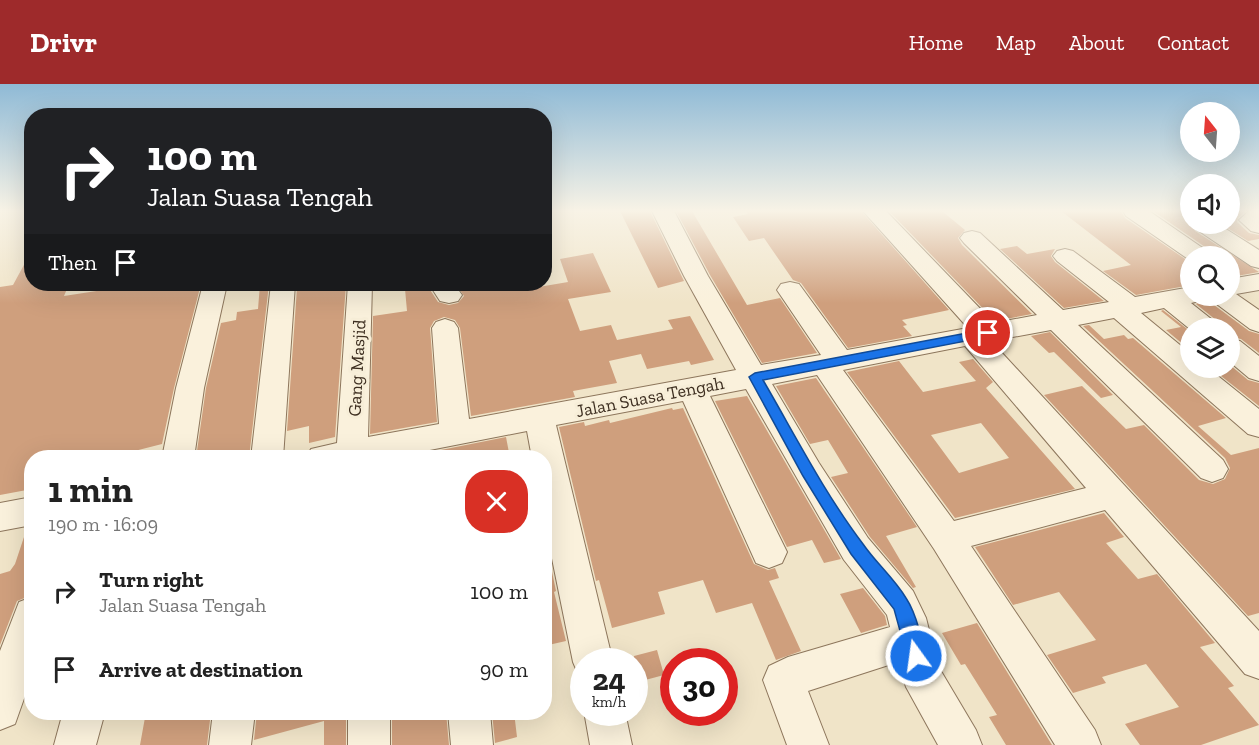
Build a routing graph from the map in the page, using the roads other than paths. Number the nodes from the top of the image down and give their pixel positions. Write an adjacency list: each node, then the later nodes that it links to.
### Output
1 (679, 242): 23 (street)
2 (900, 242): 19 (street)
3 (976, 242): 16 (street)
4 (1231, 242): 6 (street)
5 (1065, 255): 14 (street)
6 (1259, 261)
7 (790, 290): 21 (street)
8 (213, 291): 28 (street)
9 (282, 291): 29 (street)
10 (360, 291): 30 (street, Gang Masjid)
11 (1240, 292): 17 (street)
12 (1180, 297): 14 (street, Jalan Suasa Tengah)
13 (1188, 306): 15 (street)
14 (1124, 307): 16 (street, Jalan Suasa Tengah); 26 (street)
15 (1198, 318)
16 (1056, 320): 19 (street, Jalan Suasa Tengah); 33 (street)
17 (1259, 323)
18 (445, 328): 27 (street)
19 (979, 335): 21 (street, Jalan Suasa Tengah); 35 (street)
20 (1240, 356): 22 (street)
21 (832, 363): 23 (street, Jalan Suasa Tengah); 38 (street)
22 (1259, 371)
23 (755, 377): 24 (street, Jalan Suasa Tengah); 41 (street)
24 (692, 389): 25 (street, Jalan Suasa Tengah); 39 (street)
25 (540, 417): 27 (street, Jalan Suasa Tengah); 32 (street)
26 (1259, 426)
27 (446, 442): 31 (street, Jalan Suasa Tengah)
28 (179, 450)
29 (268, 450)
30 (364, 450)
31 (386, 450)
32 (547, 450)
33 (1212, 469)
34 (552, 472): 42 (street)
35 (1112, 495): 38 (street); 43 (street)
36 (24, 512): 37 (street)
37 (0, 517)
38 (946, 538): 57 (street)
39 (769, 552)
40 (24, 638): 44 (street)
41 (911, 639): 55 (street); 56 (street)
42 (590, 648)
43 (1259, 660)
44 (0, 709)
45 (82, 720): 50 (street)
46 (233, 720): 51 (street)
47 (369, 720): 52 (street)
48 (470, 720): 53 (street)
49 (607, 726): 54 (street)
50 (75, 745)
51 (230, 745)
52 (369, 745)
53 (472, 745)
54 (611, 745)
55 (808, 745)
56 (961, 745)
57 (1080, 745)

